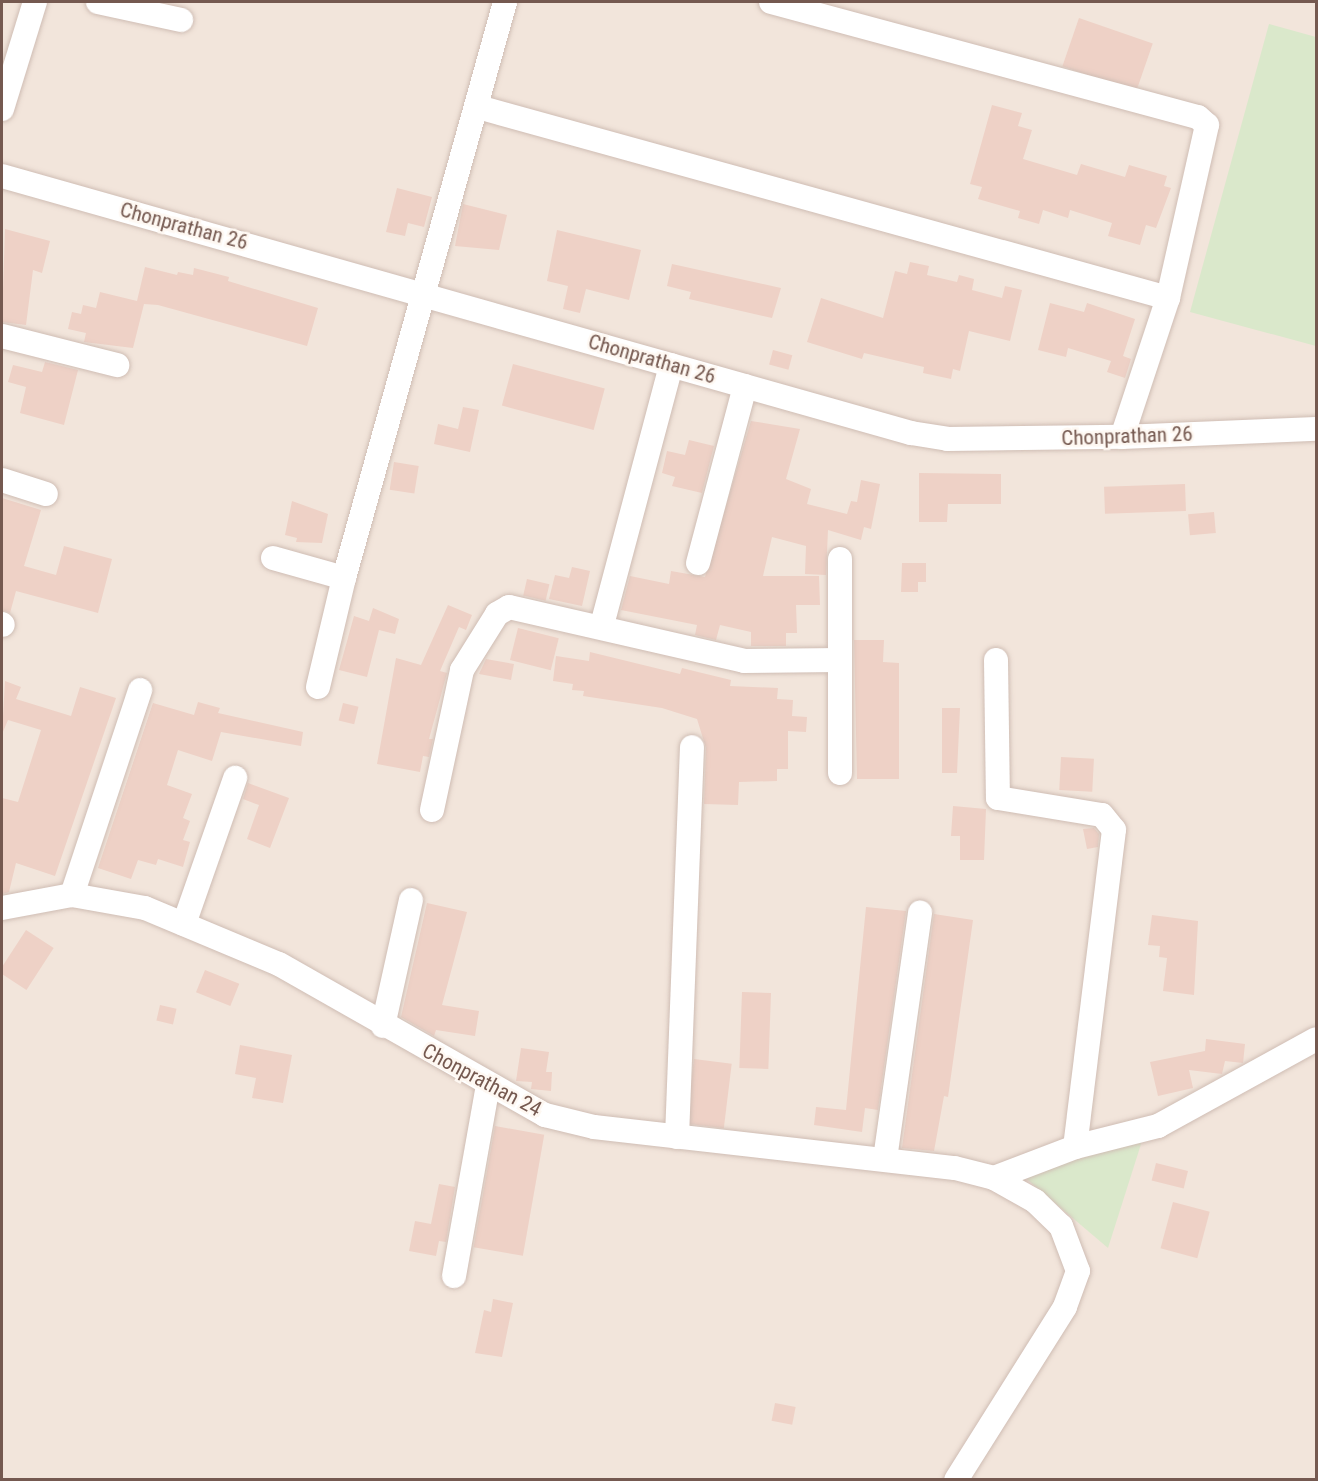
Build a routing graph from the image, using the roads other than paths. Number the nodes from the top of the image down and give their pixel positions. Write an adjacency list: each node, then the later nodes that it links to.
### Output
1 (35, 2): 7 (street)
2 (98, 2): 5 (street)
3 (506, 2): 6 (street)
4 (771, 2): 10 (street)
5 (181, 20)
6 (478, 107): 9 (street); 10 (street)
7 (2, 109)
8 (2, 176): 9 (street, Chonprathan 26)
9 (425, 293): 13 (street, Chonprathan 26); 22 (street)
10 (1168, 298): 16 (street)
11 (2, 336): 12 (street)
12 (117, 365)
13 (671, 365): 14 (street, Chonprathan 26); 23 (street)
14 (745, 386): 16 (street, Chonprathan 26); 21 (street)
15 (1317, 429): 16 (street, Chonprathan 26)
16 (1122, 437)
17 (2, 480): 18 (street)
18 (46, 494)
19 (273, 558): 22 (street)
20 (840, 559): 24 (street)
21 (698, 563)
22 (344, 578): 26 (street)
23 (603, 625): 24 (street); 31 (street)
24 (840, 660): 29 (street)
25 (996, 660): 41 (street)
26 (318, 687)
27 (140, 690): 32 (street)
28 (692, 747): 40 (street)
29 (840, 773)
30 (235, 778): 36 (street)
31 (432, 810)
32 (72, 895): 34 (street, Chonprathan 24); 36 (street, Chonprathan 24)
33 (411, 900): 37 (street)
34 (2, 908)
35 (920, 912): 42 (street)
36 (184, 924): 37 (street, Chonprathan 24)
37 (383, 1026): 39 (street, Chonprathan 24)
38 (1317, 1039): 41 (street)
39 (488, 1085): 40 (street, Chonprathan 24); 44 (street)
40 (677, 1137): 42 (street, Chonprathan 24)
41 (1075, 1147): 43 (street)
42 (885, 1159): 43 (street, Chonprathan 24)
43 (994, 1178): 45 (street)
44 (454, 1276)
45 (956, 1479)

